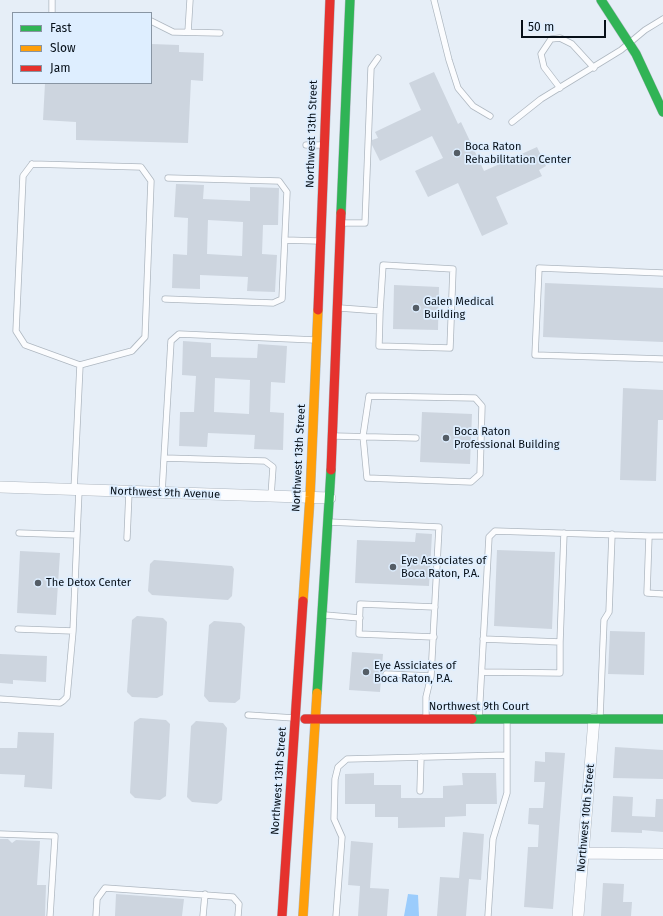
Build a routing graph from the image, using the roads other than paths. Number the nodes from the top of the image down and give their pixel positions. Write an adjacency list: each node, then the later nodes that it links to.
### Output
1 (52, 0): 7 (lane)
2 (190, 0): 10 (lane)
3 (330, 0): 20 (street, Northwest 13th Street)
4 (350, 0): 22 (street)
5 (434, 0): 17 (lane)
6 (601, 0): 12 (street)
7 (52, 12)
8 (663, 19): 12 (lane)
9 (152, 21): 10 (lane)
10 (188, 32): 11 (lane)
11 (220, 33)
12 (629, 43): 14 (lane); 16 (street)
13 (378, 58): 22 (lane)
14 (594, 68): 15 (lane); 15 (lane)
15 (560, 88): 18 (lane)
16 (663, 112)
17 (490, 116)
18 (512, 122)
19 (306, 145): 20 (lane)
20 (324, 145): 24 (street, Northwest 13th Street)
21 (168, 178): 23 (lane)
22 (341, 223): 27 (street)
23 (285, 240): 24 (lane); 26 (lane)
24 (320, 241): 29 (street, Northwest 13th Street)
25 (663, 273): 30 (lane)
26 (165, 298)
27 (337, 308): 28 (lane); 32 (street)
28 (380, 311): 28 (lane)
29 (316, 340): 35 (lane); 41 (street, Northwest 13th Street)
30 (663, 359)
31 (80, 365): 31 (lane); 37 (lane)
32 (332, 436): 33 (lane); 42 (street)
33 (363, 436): 33 (lane); 34 (lane)
34 (416, 438)
35 (164, 458): 39 (lane); 40 (lane)
36 (0, 488): 37 (street, Northwest 9th Avenue)
37 (77, 490): 38 (street, Northwest 9th Avenue); 47 (lane)
38 (129, 492): 39 (street, Northwest 9th Avenue); 50 (lane)
39 (162, 493): 40 (street, Northwest 9th Avenue)
40 (271, 496): 41 (street, Northwest 9th Avenue)
41 (310, 497): 42 (street, Northwest 9th Avenue); 65 (street, Northwest 13th Street)
42 (330, 498): 43 (street)
43 (328, 522): 52 (lane); 53 (street)
44 (19, 533): 47 (lane)
45 (564, 533): 46 (lane); 58 (lane); 59 (lane)
46 (612, 534): 48 (lane); 68 (lane)
47 (77, 535): 56 (lane)
48 (649, 536): 49 (lane); 51 (lane)
49 (663, 536)
50 (127, 538)
51 (663, 594)
52 (436, 607): 54 (lane); 57 (lane)
53 (322, 615): 54 (lane); 70 (street)
54 (360, 618): 57 (lane)
55 (18, 629): 56 (lane)
56 (73, 631): 63 (lane)
57 (434, 637): 62 (lane)
58 (484, 639): 59 (lane); 60 (lane)
59 (560, 642): 60 (lane)
60 (482, 672): 66 (lane)
61 (386, 674): 62 (lane)
62 (431, 676): 71 (lane)
63 (0, 699)
64 (248, 714): 65 (lane)
65 (296, 718): 70 (street, Northwest 9th Court); 83 (street, Northwest 13th Street)
66 (479, 719): 67 (street, Northwest 9th Court); 71 (street, Northwest 9th Court)
67 (507, 719): 68 (street, Northwest 9th Court); 72 (lane)
68 (597, 719): 69 (street, Northwest 9th Court); 76 (street, Northwest 10th Street)
69 (663, 719)
70 (316, 720): 71 (street, Northwest 9th Court); 84 (street)
71 (426, 720)
72 (507, 755): 73 (lane); 86 (lane)
73 (421, 757): 74 (lane); 85 (lane)
74 (420, 791)
75 (0, 834): 79 (lane)
76 (583, 853): 77 (street); 87 (street, Northwest 10th Street)
77 (663, 854)
78 (205, 894): 80 (lane); 81 (lane); 82 (lane)
79 (50, 916)
80 (96, 916)
81 (203, 916)
82 (238, 916)
83 (282, 916)
84 (303, 916)
85 (336, 916)
86 (488, 916)
87 (578, 916)

